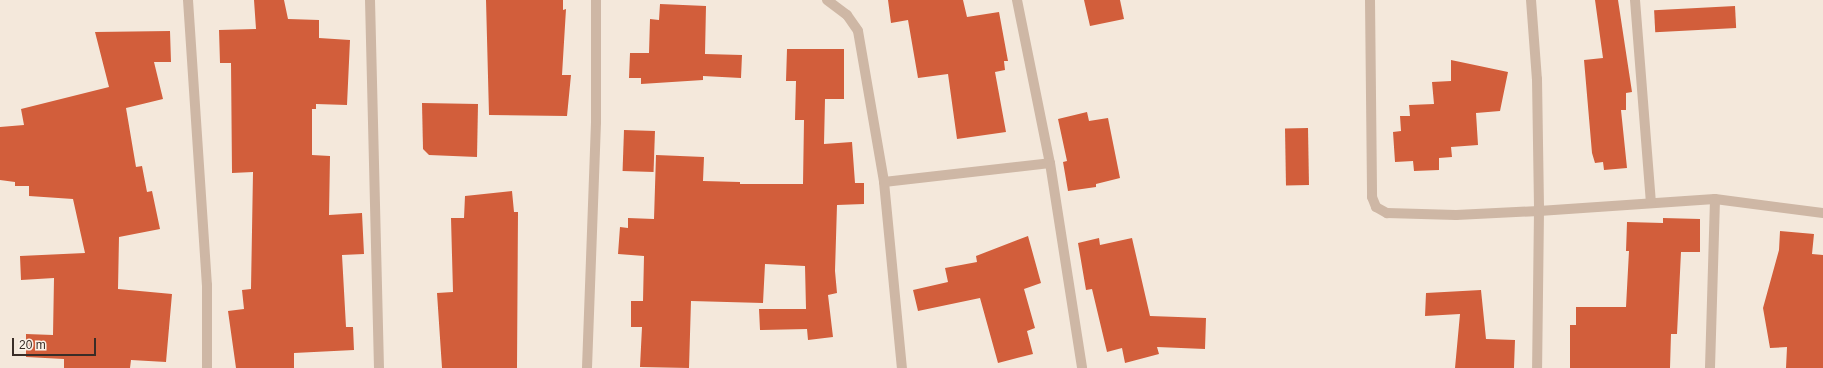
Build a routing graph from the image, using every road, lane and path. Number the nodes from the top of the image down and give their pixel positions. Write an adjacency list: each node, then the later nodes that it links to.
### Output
1 (188, 0): 15 (street)
2 (370, 0): 16 (street)
3 (596, 0): 17 (street)
4 (827, 0): 10 (street)
5 (1017, 0): 9 (street)
6 (1370, 0): 13 (street)
7 (1531, 0): 13 (street)
8 (1635, 0): 12 (street)
9 (1050, 163): 10 (street); 19 (street)
10 (884, 182): 18 (street)
11 (1715, 199): 12 (street); 14 (street); 21 (street)
12 (1651, 202): 13 (street)
13 (1539, 211): 20 (street)
14 (1823, 213)
15 (207, 368)
16 (379, 368)
17 (587, 368)
18 (902, 368)
19 (1082, 368)
20 (1537, 368)
21 (1710, 368)

